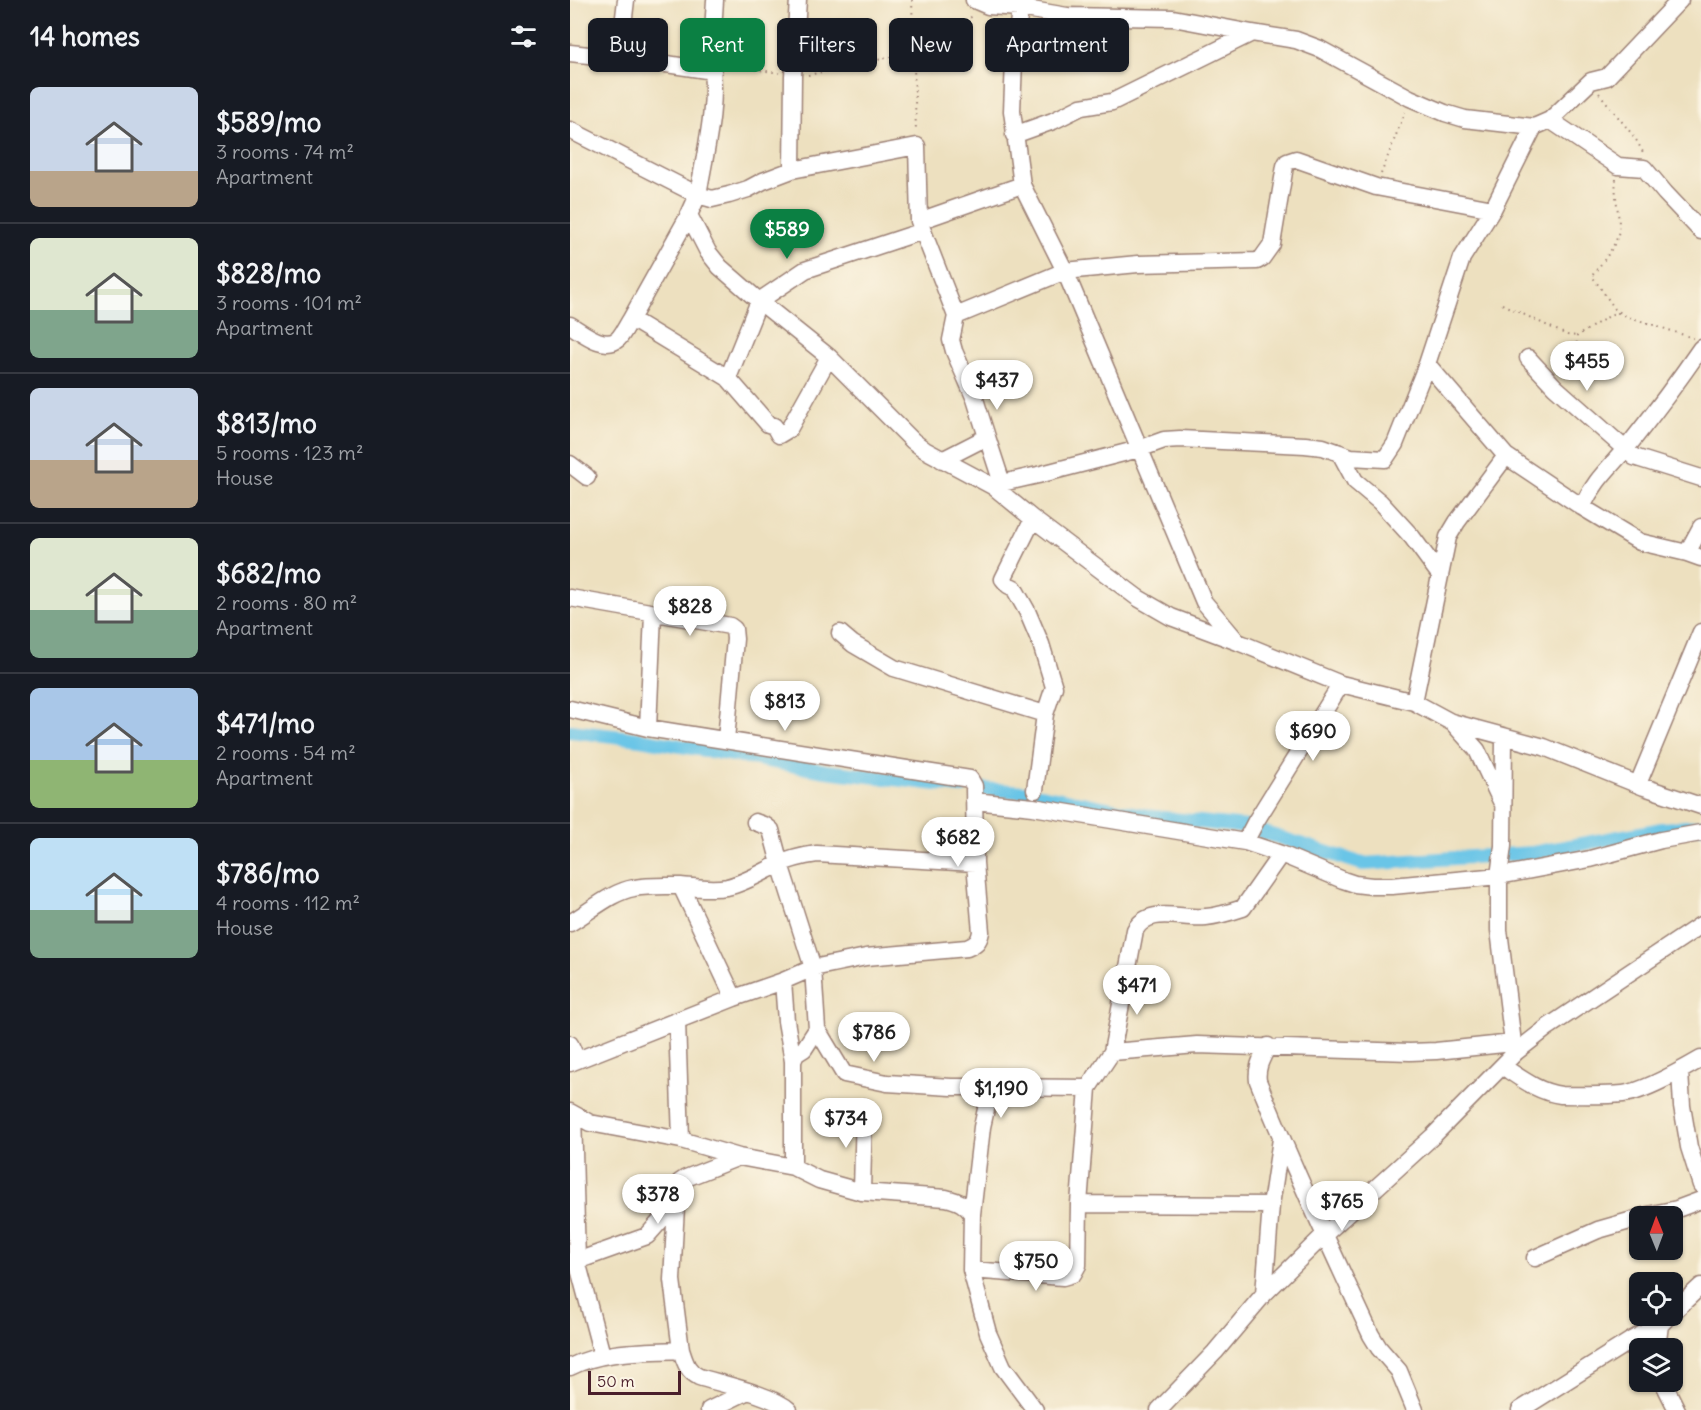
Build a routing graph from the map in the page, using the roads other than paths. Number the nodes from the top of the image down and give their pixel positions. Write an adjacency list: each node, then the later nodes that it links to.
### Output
1 (626, 0): 7 (street)
2 (715, 0): 8 (street)
3 (798, 0): 17 (street)
4 (1680, 0): 13 (street)
5 (981, 3): 6 (street)
6 (1020, 8): 9 (street); 16 (street)
7 (624, 18)
8 (714, 18)
9 (1252, 33): 14 (street); 16 (street)
10 (570, 53): 11 (street)
11 (588, 55)
12 (712, 72): 19 (street)
13 (1550, 120): 14 (street); 23 (street)
14 (1534, 127): 20 (street)
15 (570, 130): 19 (street)
16 (1014, 135): 18 (street)
17 (792, 170): 19 (street); 22 (street)
18 (1022, 185): 22 (street); 24 (street)
19 (698, 195): 21 (street)
20 (1493, 209): 24 (street); 32 (street)
21 (689, 215): 25 (street); 27 (street)
22 (921, 226): 25 (street); 26 (street)
23 (1701, 231)
24 (1065, 271): 26 (street); 35 (street)
25 (759, 301): 30 (street); 33 (street)
26 (956, 316): 34 (street)
27 (631, 319): 28 (street); 33 (street)
28 (570, 326)
29 (1701, 347): 36 (street)
30 (829, 357): 33 (street); 39 (street)
31 (1528, 358): 36 (street)
32 (1427, 364): 37 (street); 38 (street)
33 (728, 378)
34 (987, 437): 39 (street); 44 (street)
35 (1139, 449): 37 (street); 42 (street); 55 (street)
36 (1625, 449): 43 (street); 45 (street)
37 (1340, 453): 50 (street)
38 (1506, 456): 45 (street); 50 (street)
39 (942, 460): 44 (street)
40 (570, 464): 41 (street)
41 (587, 477)
42 (1029, 477): 44 (street); 46 (street)
43 (1701, 478)
44 (998, 485): 46 (street)
45 (1582, 507): 49 (street)
46 (1020, 508): 47 (street)
47 (1034, 519): 55 (street); 59 (street)
48 (1701, 527): 49 (street)
49 (1694, 556)
50 (1440, 575): 57 (street)
51 (570, 598): 52 (street)
52 (653, 614): 61 (street); 63 (street)
53 (1701, 632): 64 (street)
54 (840, 633): 59 (street)
55 (1238, 642): 56 (street)
56 (1341, 684): 57 (street); 71 (street)
57 (1414, 702): 60 (street)
58 (570, 710): 61 (street)
59 (1045, 714): 65 (street)
60 (1451, 722): 62 (street); 67 (street)
61 (648, 728): 63 (street)
62 (1504, 737): 64 (street); 67 (street)
63 (726, 740): 66 (street)
64 (1638, 784): 68 (street)
65 (1035, 790)
66 (974, 801): 71 (street); 73 (street)
67 (1503, 804): 75 (street)
68 (1701, 806)
69 (755, 822): 74 (street)
70 (1701, 833): 75 (street)
71 (1245, 842): 72 (street)
72 (1281, 854): 75 (street); 87 (street)
73 (975, 863): 74 (street); 79 (street)
74 (780, 864): 76 (street); 79 (street)
75 (1499, 876): 86 (street)
76 (681, 886): 77 (street); 81 (street)
77 (570, 923)
78 (1699, 931): 86 (street)
79 (813, 968): 80 (street); 83 (street)
80 (783, 981): 81 (street); 90 (street)
81 (734, 998): 82 (street)
82 (677, 1020): 89 (street); 98 (street)
83 (817, 1029): 90 (street); 93 (street)
84 (570, 1044): 89 (street)
85 (1268, 1046): 86 (street); 87 (street); 97 (street)
86 (1514, 1047): 91 (street)
87 (1112, 1052): 94 (street)
88 (1701, 1059): 92 (street)
89 (574, 1061)
90 (793, 1061): 100 (street)
91 (1502, 1066): 92 (street); 110 (street)
92 (1680, 1071): 101 (street)
93 (991, 1087): 94 (street); 108 (street)
94 (1088, 1088): 105 (street)
95 (864, 1107): 102 (street)
96 (571, 1113): 98 (street); 112 (street)
97 (1281, 1138): 106 (street); 110 (street)
98 (681, 1140): 99 (street)
99 (739, 1157): 100 (street); 104 (street)
100 (793, 1167): 102 (street)
101 (1701, 1185)
102 (862, 1192): 108 (street)
103 (1701, 1200): 107 (street)
104 (676, 1203): 112 (street); 118 (street)
105 (1079, 1204): 106 (street); 113 (street)
106 (1271, 1205): 115 (street)
107 (1683, 1207)
108 (972, 1214): 113 (street)
109 (1629, 1221): 111 (street)
110 (1324, 1235): 115 (street); 127 (street)
111 (1535, 1258)
112 (573, 1261): 119 (street)
113 (971, 1270): 125 (street)
114 (1701, 1286): 116 (street)
115 (1264, 1294): 126 (street)
116 (1683, 1303)
117 (1654, 1326): 128 (street)
118 (681, 1350): 119 (street); 121 (street)
119 (602, 1355): 120 (street)
120 (570, 1367)
121 (748, 1391): 123 (street); 124 (street)
122 (1668, 1392): 129 (street)
123 (709, 1410)
124 (789, 1410)
125 (1035, 1410)
126 (1159, 1410)
127 (1414, 1410)
128 (1520, 1410)
129 (1677, 1410)

